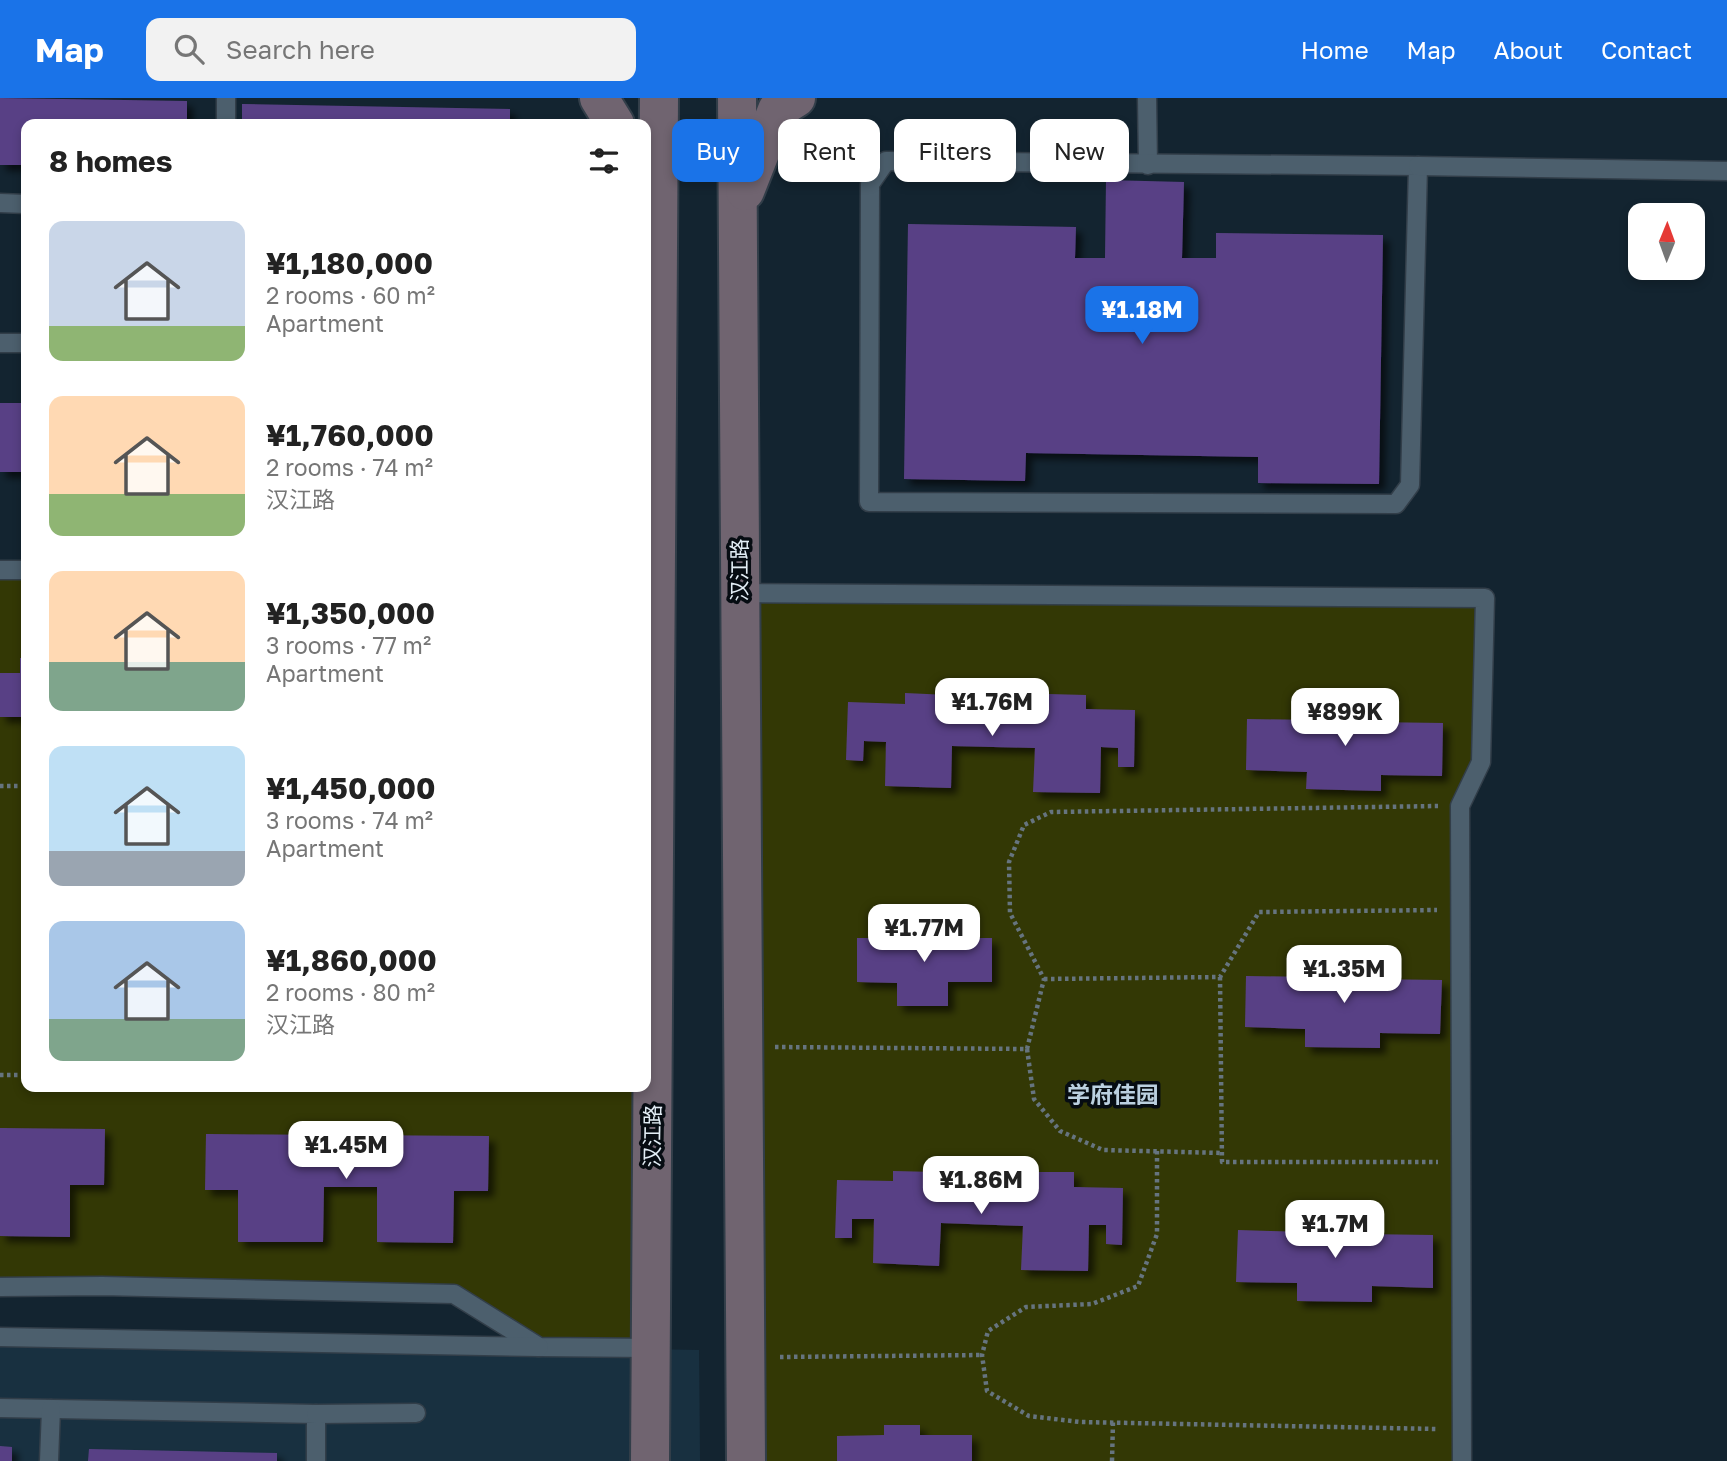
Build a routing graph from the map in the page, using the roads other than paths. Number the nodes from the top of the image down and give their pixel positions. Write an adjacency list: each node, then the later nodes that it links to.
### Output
1 (226, 98): 7 (lane)
2 (599, 98): 8 (main road)
3 (659, 98): 12 (main road, 汉江路)
4 (737, 98): 15 (main road, 汉江路)
5 (796, 98): 15 (main road)
6 (1147, 98): 9 (lane)
7 (226, 119)
8 (612, 119)
9 (1148, 164): 10 (lane); 10 (lane)
10 (1418, 166): 11 (lane)
11 (1727, 171)
12 (652, 195): 18 (main road, 汉江路)
13 (0, 203): 14 (lane)
14 (21, 204)
15 (738, 209): 21 (main road, 汉江路)
16 (0, 343): 17 (lane)
17 (21, 344)
18 (651, 522): 25 (main road, 汉江路)
19 (0, 570): 20 (lane)
20 (21, 570)
21 (740, 593): 33 (main road, 汉江路); 34 (lane)
22 (0, 1287): 24 (lane)
23 (0, 1337): 24 (lane)
24 (540, 1346): 25 (lane)
25 (651, 1349): 32 (main road, 汉江路)
26 (0, 1408): 27 (lane)
27 (51, 1409): 29 (lane); 30 (lane)
28 (416, 1413): 29 (lane)
29 (316, 1414): 31 (lane)
30 (50, 1461)
31 (316, 1461)
32 (650, 1461)
33 (746, 1461)
34 (1462, 1461)

